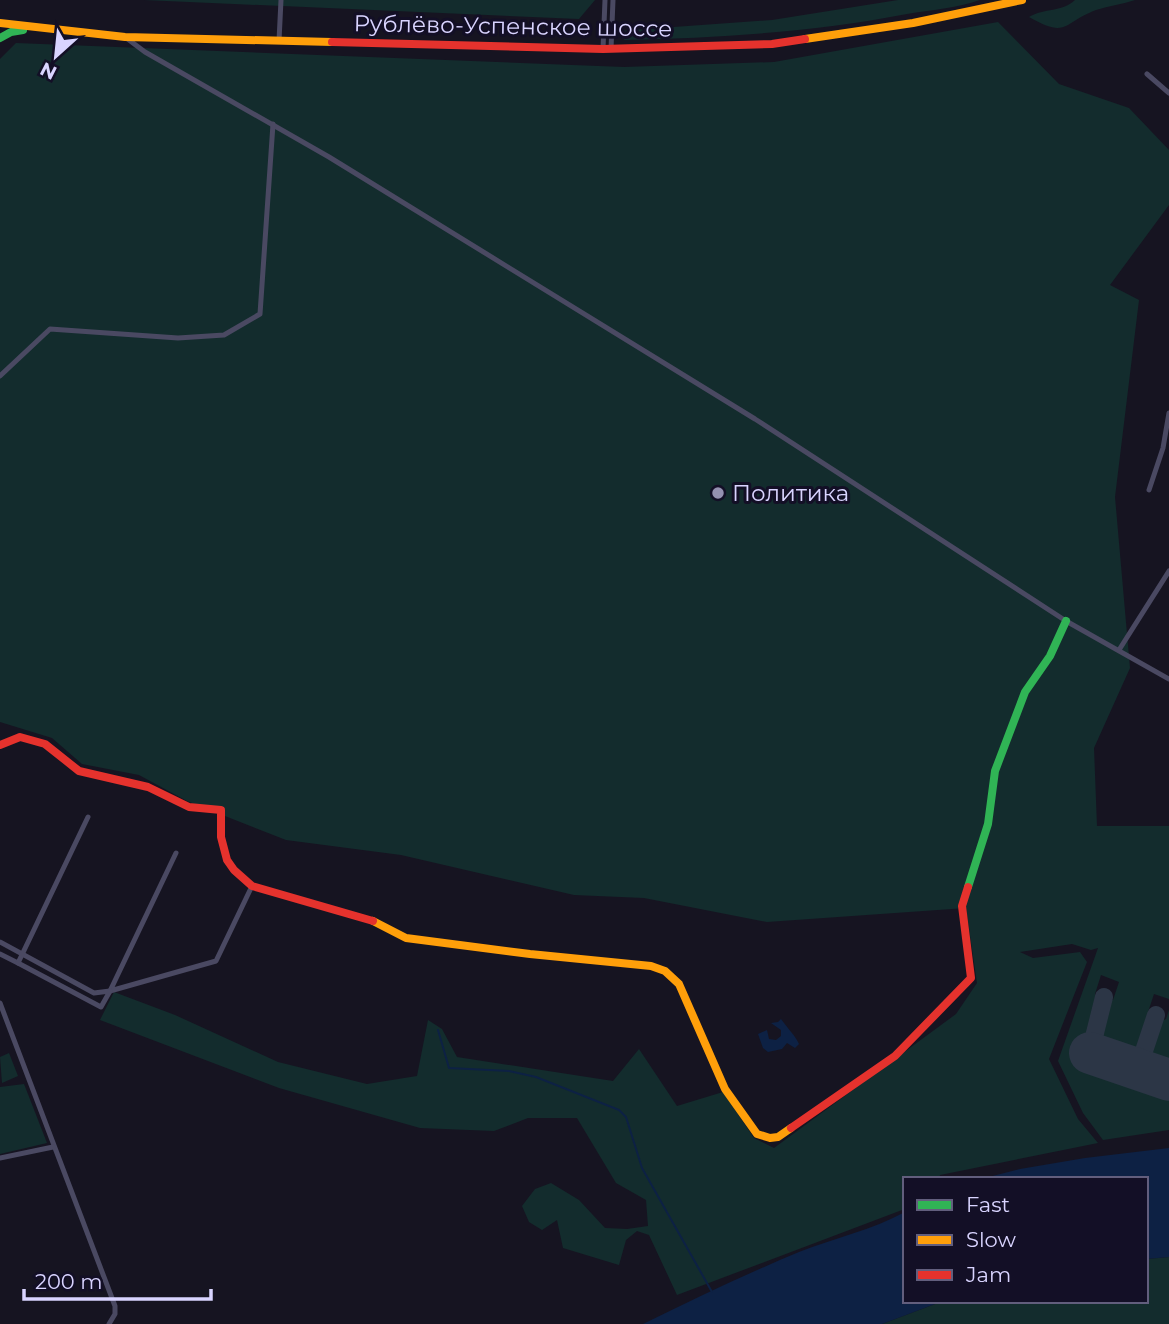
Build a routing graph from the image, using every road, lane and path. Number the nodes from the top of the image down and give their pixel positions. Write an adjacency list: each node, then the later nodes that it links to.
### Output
1 (281, 0): 9 (street)
2 (606, 0): 10 (street)
3 (613, 0): 10 (street)
4 (1022, 0): 10 (street, Рублёво-Успенское шоссе)
5 (0, 23): 6 (street, Рублёво-Успенское шоссе)
6 (29, 28): 7 (street, Рублёво-Успенское шоссе); 8 (street)
7 (125, 37): 9 (street, Рублёво-Успенское шоссе); 13 (street)
8 (0, 38)
9 (279, 41): 10 (street, Рублёво-Успенское шоссе)
10 (607, 49)
11 (1147, 75): 12 (street)
12 (1169, 93)
13 (272, 124): 14 (street); 18 (street)
14 (0, 376)
15 (1169, 413): 16 (street)
16 (1149, 490)
17 (1169, 571): 19 (street)
18 (1066, 621): 19 (street); 24 (street)
19 (1119, 650): 20 (street)
20 (1169, 678)
21 (0, 745): 24 (street)
22 (88, 817): 27 (street)
23 (176, 853): 29 (street)
24 (252, 886): 29 (street)
25 (0, 942): 27 (street)
26 (0, 954): 28 (street)
27 (21, 954): 28 (street); 29 (street)
28 (18, 963): 29 (street)
29 (110, 991)
30 (0, 1003): 31 (street)
31 (53, 1147): 32 (street); 33 (street)
32 (0, 1158)
33 (109, 1324)

